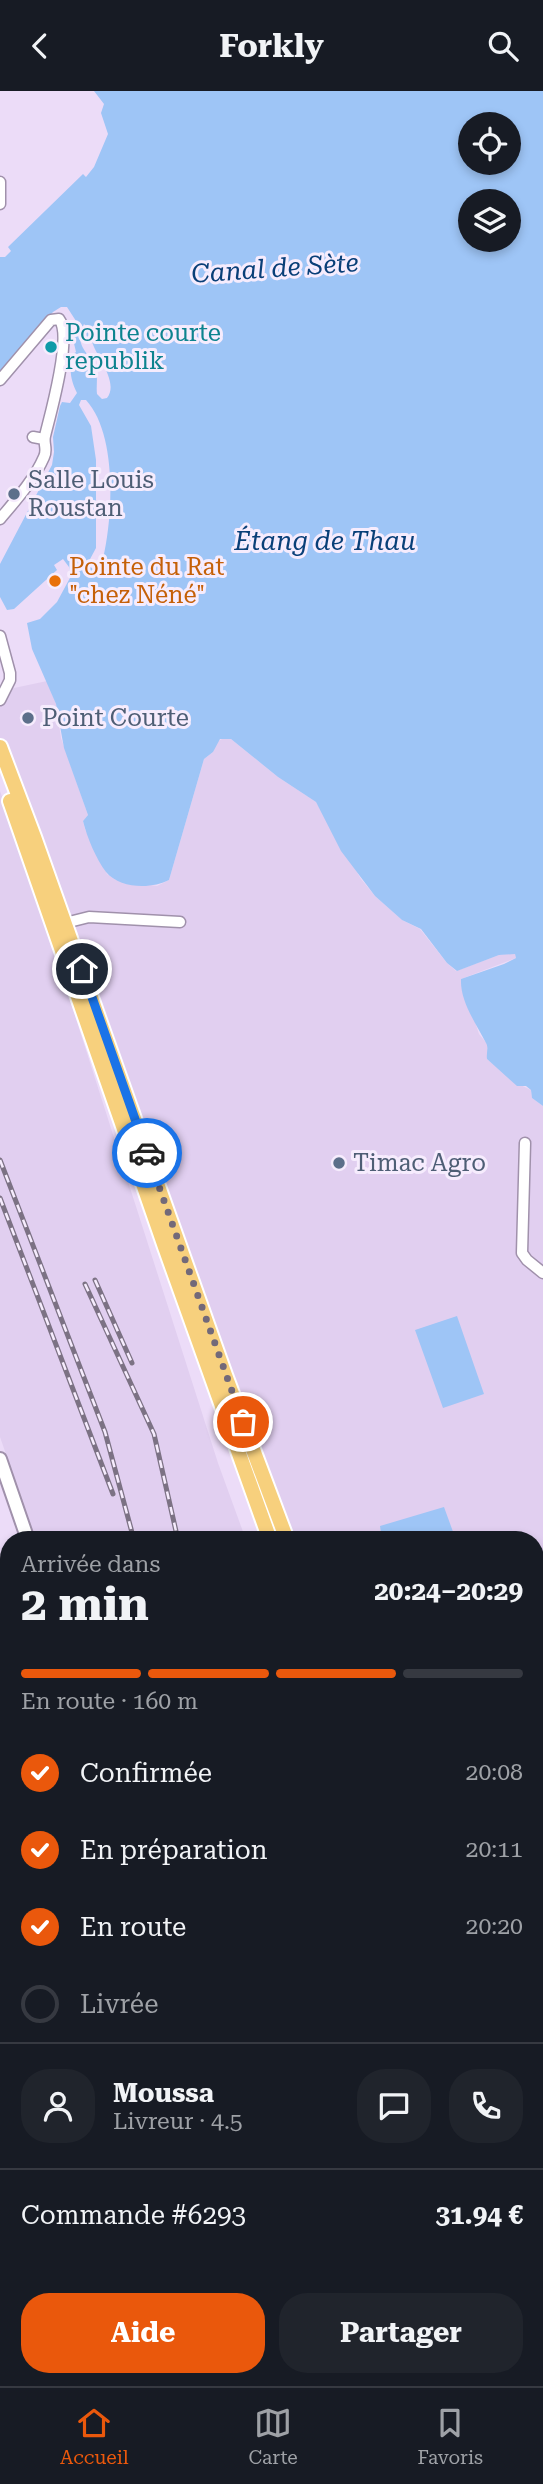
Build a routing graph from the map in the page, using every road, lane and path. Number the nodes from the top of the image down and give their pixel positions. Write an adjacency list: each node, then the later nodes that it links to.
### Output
1 (1, 186): 2 (street)
2 (0, 204)
3 (0, 380): 5 (street)
4 (33, 437): 5 (street)
5 (44, 439): 6 (street)
6 (0, 519)
7 (0, 636): 8 (street)
8 (1, 696)
9 (0, 747): 12 (main road)
10 (0, 773): 12 (main road)
11 (180, 922): 12 (street)
12 (59, 925): 17 (main road); 18 (main road)
13 (525, 1143): 14 (street)
14 (543, 1273)
15 (0, 1459): 16 (street)
16 (25, 1531)
17 (267, 1531)
18 (284, 1531)

